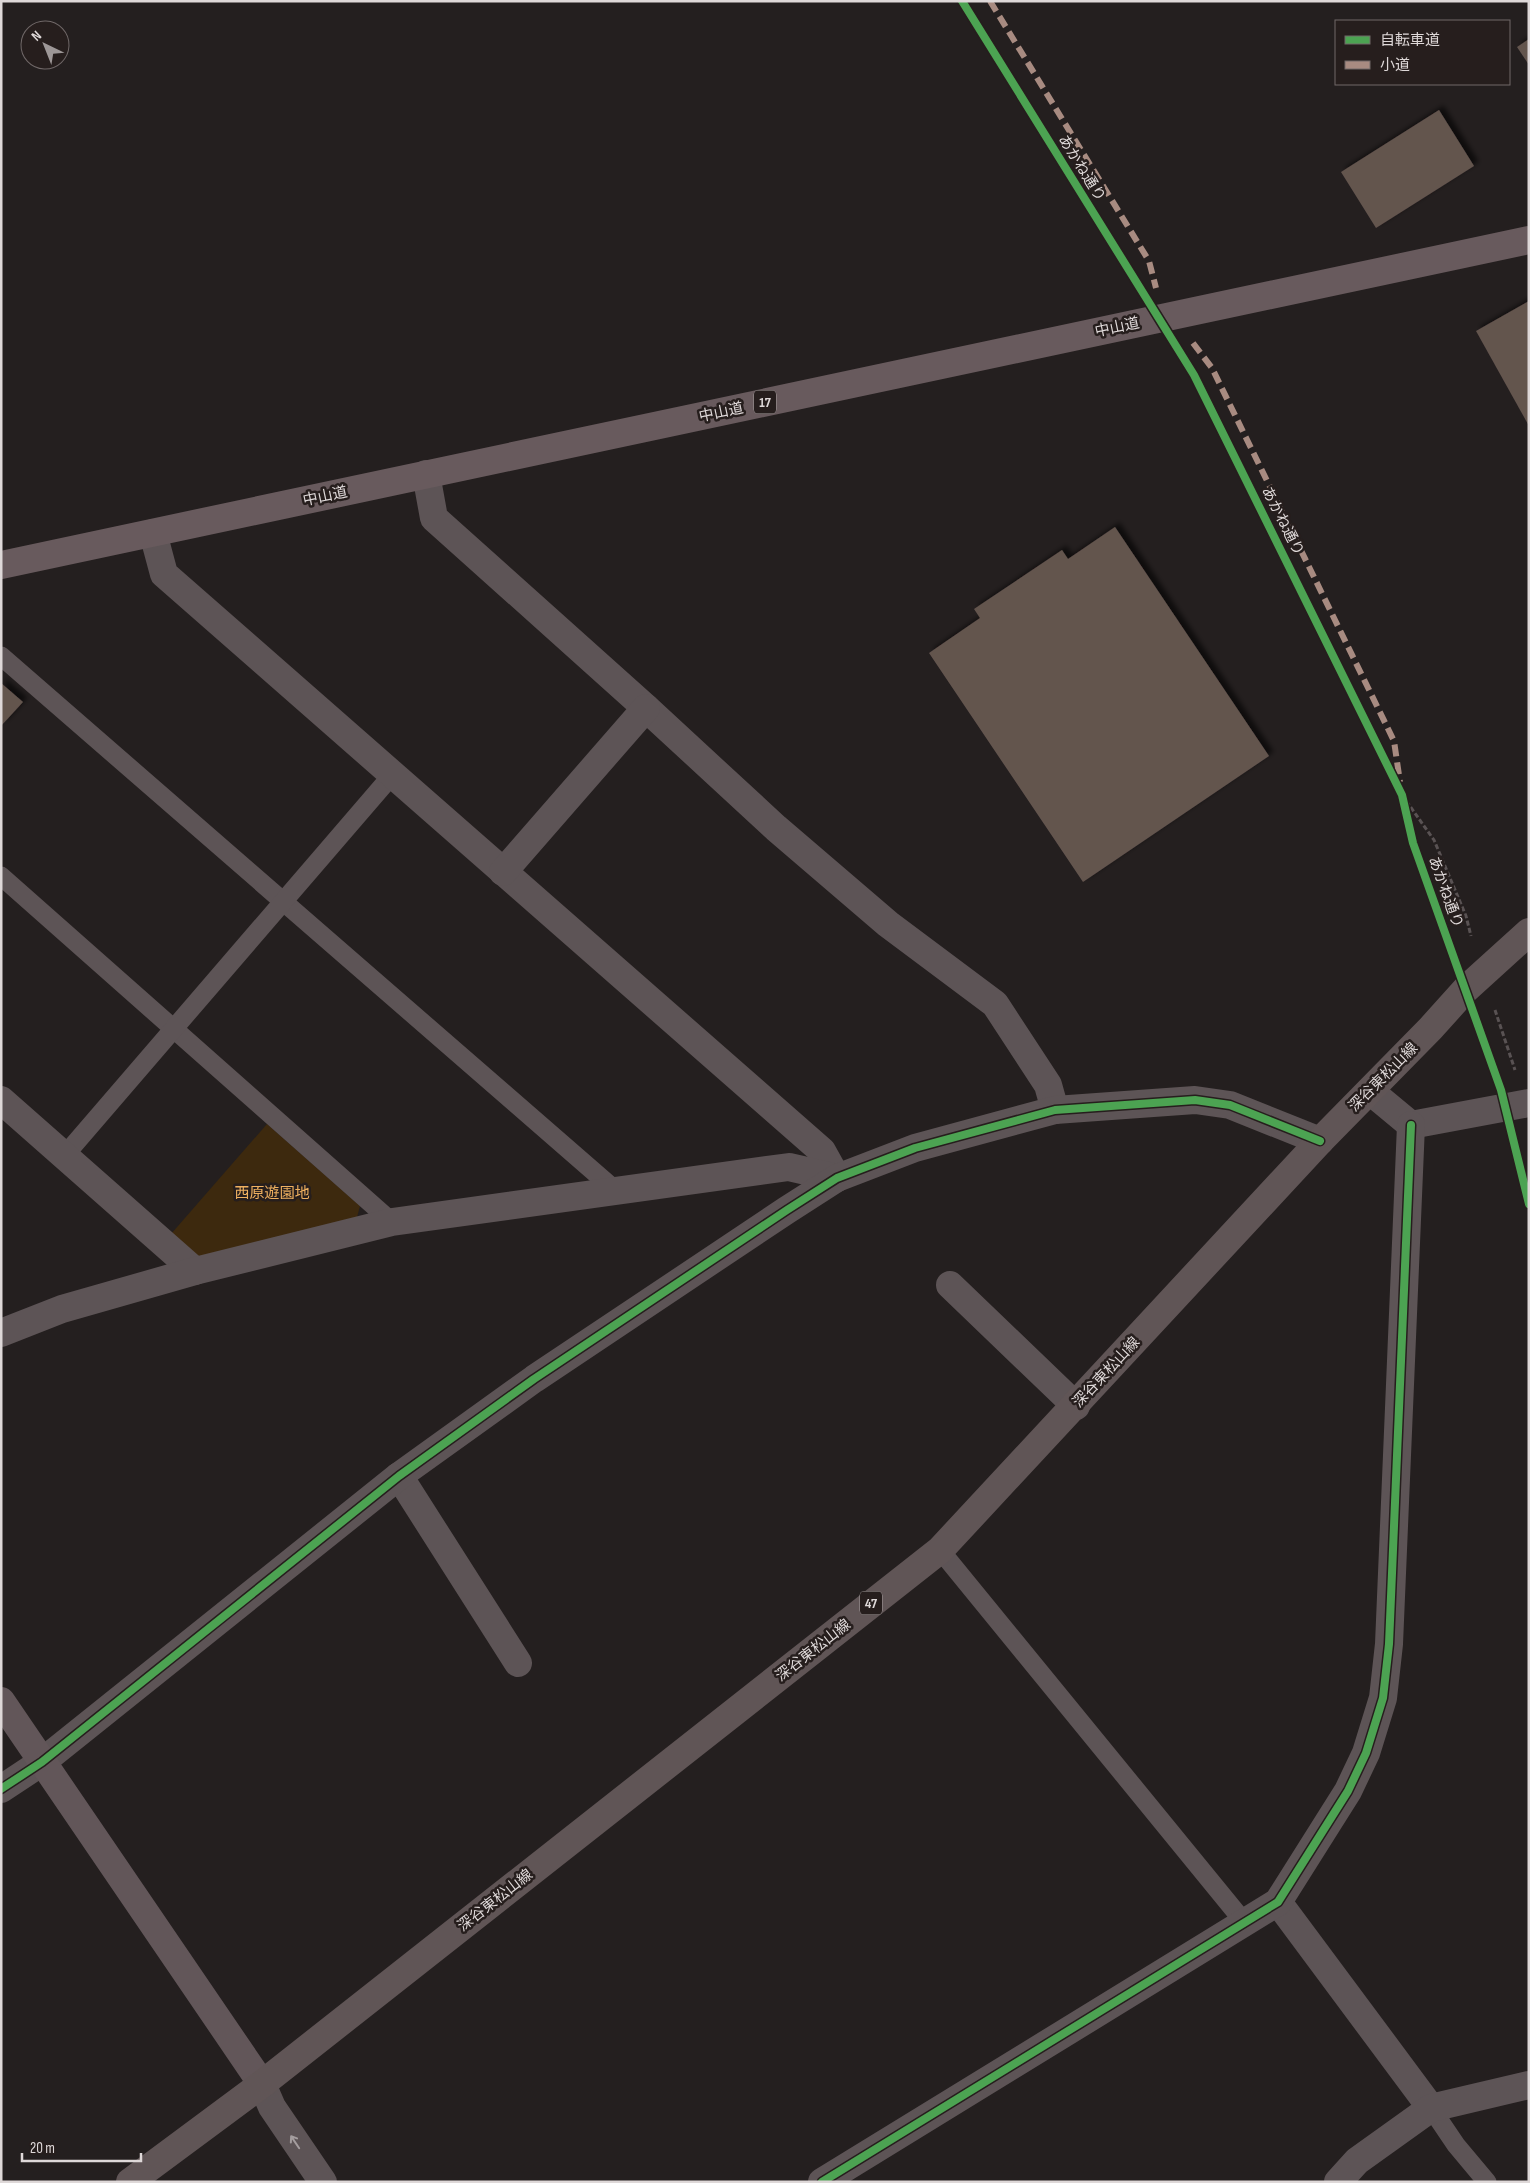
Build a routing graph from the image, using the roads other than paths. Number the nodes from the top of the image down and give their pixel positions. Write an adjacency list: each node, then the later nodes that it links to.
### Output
1 (1529, 240): 2 (highway, 中山道 / 17)
2 (426, 474): 3 (highway, 中山道 / 17); 6 (street)
3 (153, 533): 4 (highway, 中山道 / 17); 7 (street)
4 (1, 565)
5 (1, 656): 10 (lane)
6 (646, 708): 8 (street); 16 (street)
7 (393, 774): 8 (street); 10 (lane)
8 (503, 872): 20 (street)
9 (1, 876): 12 (lane)
10 (283, 901): 12 (lane); 21 (lane)
11 (1529, 932): 13 (main road, 深谷東松山線 / 47)
12 (174, 1028): 19 (lane); 22 (lane)
13 (1370, 1090): 17 (street); 18 (main road, 深谷東松山線 / 47)
14 (1, 1100): 19 (street)
15 (1529, 1103): 17 (street)
16 (1055, 1110): 18 (street); 20 (street)
17 (1411, 1124): 33 (street)
18 (1320, 1141): 26 (main road, 深谷東松山線 / 47)
19 (65, 1155): 23 (street)
20 (837, 1178): 21 (street); 27 (street)
21 (615, 1190): 22 (street)
22 (392, 1222): 23 (street)
23 (195, 1271): 25 (street)
24 (950, 1285): 26 (street)
25 (1, 1333)
26 (1076, 1406): 28 (main road, 深谷東松山線 / 47)
27 (399, 1476): 29 (street); 31 (street)
28 (940, 1550): 34 (lane); 35 (main road, 深谷東松山線 / 47)
29 (518, 1663)
30 (1, 1702): 31 (street)
31 (42, 1762): 32 (street); 35 (street)
32 (1, 1789)
33 (1278, 1902): 34 (street); 37 (street)
34 (1244, 1922): 40 (street)
35 (262, 2084): 38 (main road, 深谷東松山線 / 47); 39 (street, one-way to 35)
36 (1529, 2084): 37 (street)
37 (1431, 2108): 41 (street); 42 (lane)
38 (130, 2182)
39 (323, 2182)
40 (822, 2182)
41 (1338, 2182)
42 (1487, 2182)

